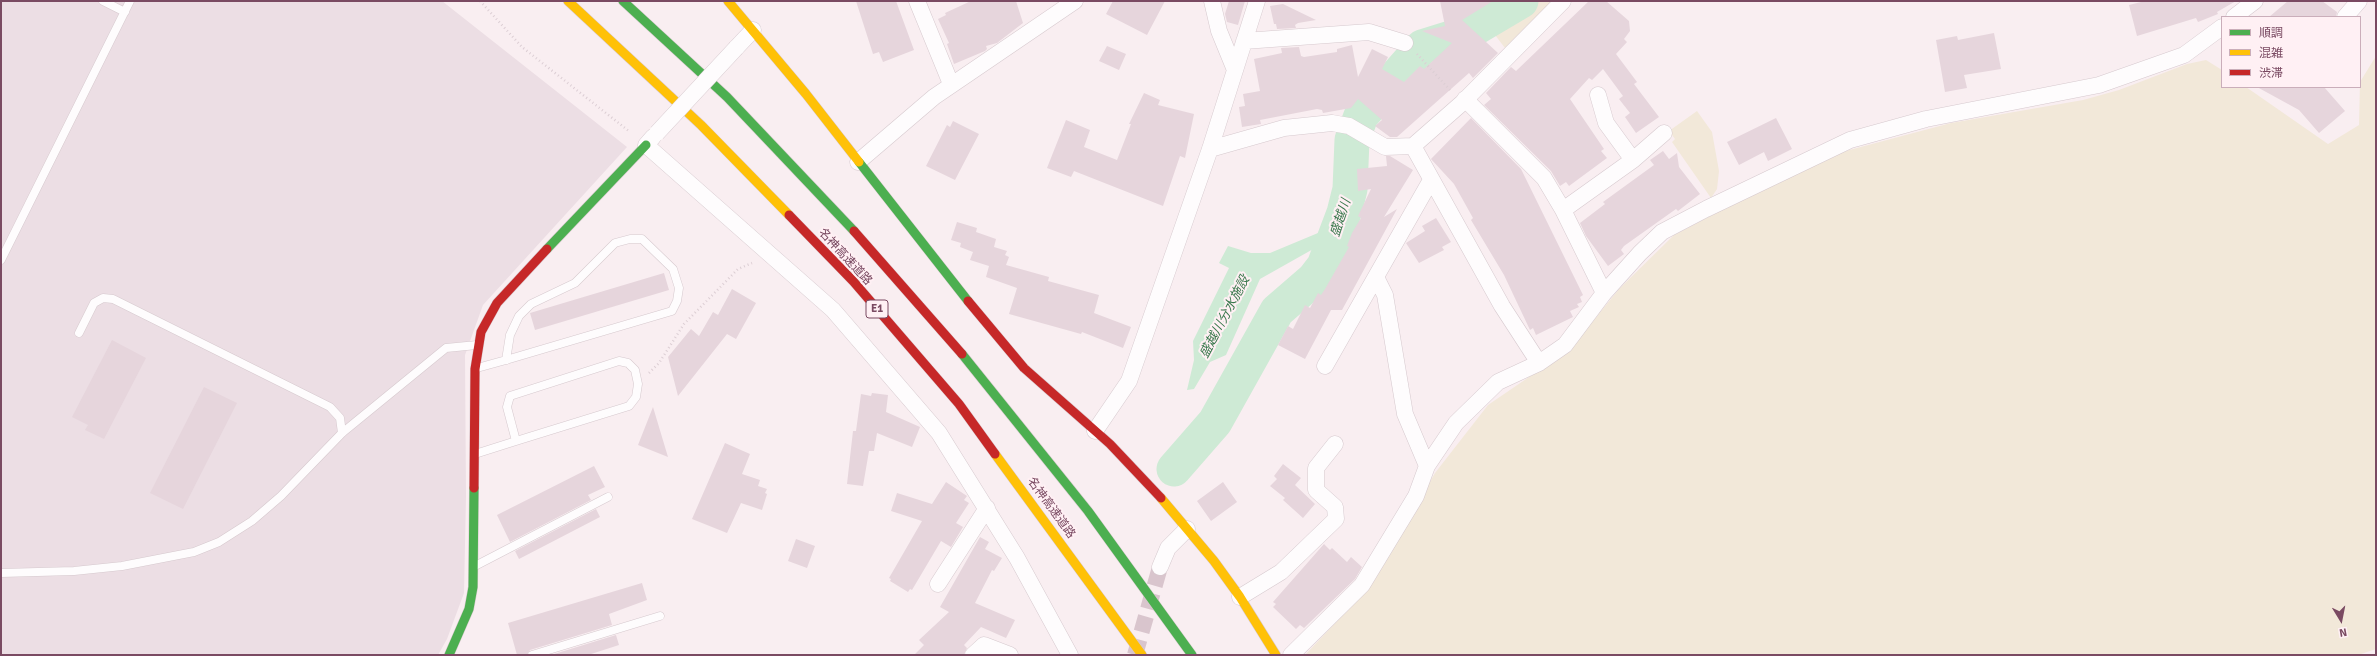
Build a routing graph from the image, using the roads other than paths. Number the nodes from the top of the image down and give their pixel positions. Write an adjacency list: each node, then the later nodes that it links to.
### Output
1 (103, 1): 13 (lane)
2 (130, 1): 13 (lane)
3 (568, 1): 62 (main road, 名神高速道路 / E1)
4 (623, 1): 63 (main road, 名神高速道路)
5 (728, 1): 17 (main road)
6 (1075, 1): 21 (street)
7 (1212, 1): 20 (street)
8 (1257, 1): 18 (street)
9 (1563, 1): 23 (street)
10 (2359, 1): 15 (street)
11 (922, 3): 21 (street)
12 (2252, 8): 14 (street)
13 (125, 12): 32 (lane)
14 (2236, 16)
15 (2346, 16)
16 (2221, 28): 35 (street)
17 (753, 30): 25 (street, bridge); 29 (main road)
18 (1244, 41): 19 (street); 20 (street)
19 (1405, 43)
20 (1235, 70): 27 (street)
21 (951, 84): 29 (street)
22 (1598, 95): 28 (street)
23 (1463, 101): 26 (street); 31 (street)
24 (1664, 133): 28 (street)
25 (651, 139): 37 (main road); 49 (street)
26 (1413, 146): 27 (street); 30 (street)
27 (1210, 149): 42 (street)
28 (1633, 160): 31 (street)
29 (858, 162): 42 (main road)
30 (1431, 180): 34 (street); 39 (street)
31 (1563, 210): 35 (street)
32 (4, 247): 33 (lane)
33 (1, 260)
34 (1376, 277): 40 (street); 47 (street)
35 (1604, 293): 39 (street)
36 (79, 333): 43 (lane)
37 (477, 345): 41 (main road); 43 (lane)
38 (506, 360): 38 (lane); 41 (lane)
39 (1539, 363): 47 (street)
40 (1325, 366)
41 (475, 368): 46 (main road)
42 (1095, 431): 50 (main road)
43 (342, 432): 53 (lane)
44 (516, 442): 44 (lane); 46 (lane)
45 (1335, 444): 55 (street)
46 (475, 454): 51 (main road)
47 (1427, 466): 65 (street)
48 (608, 497): 51 (lane)
49 (987, 508): 54 (street); 61 (street)
50 (1187, 529): 52 (street); 55 (main road)
51 (474, 566): 57 (main road)
52 (1160, 567)
53 (1, 573)
54 (938, 584)
55 (1240, 597): 64 (main road)
56 (660, 616): 58 (lane)
57 (449, 655)
58 (532, 655)
59 (973, 655): 60 (street)
60 (1010, 655)
61 (1070, 655)
62 (1142, 655)
63 (1192, 655)
64 (1276, 655)
65 (1291, 655)

